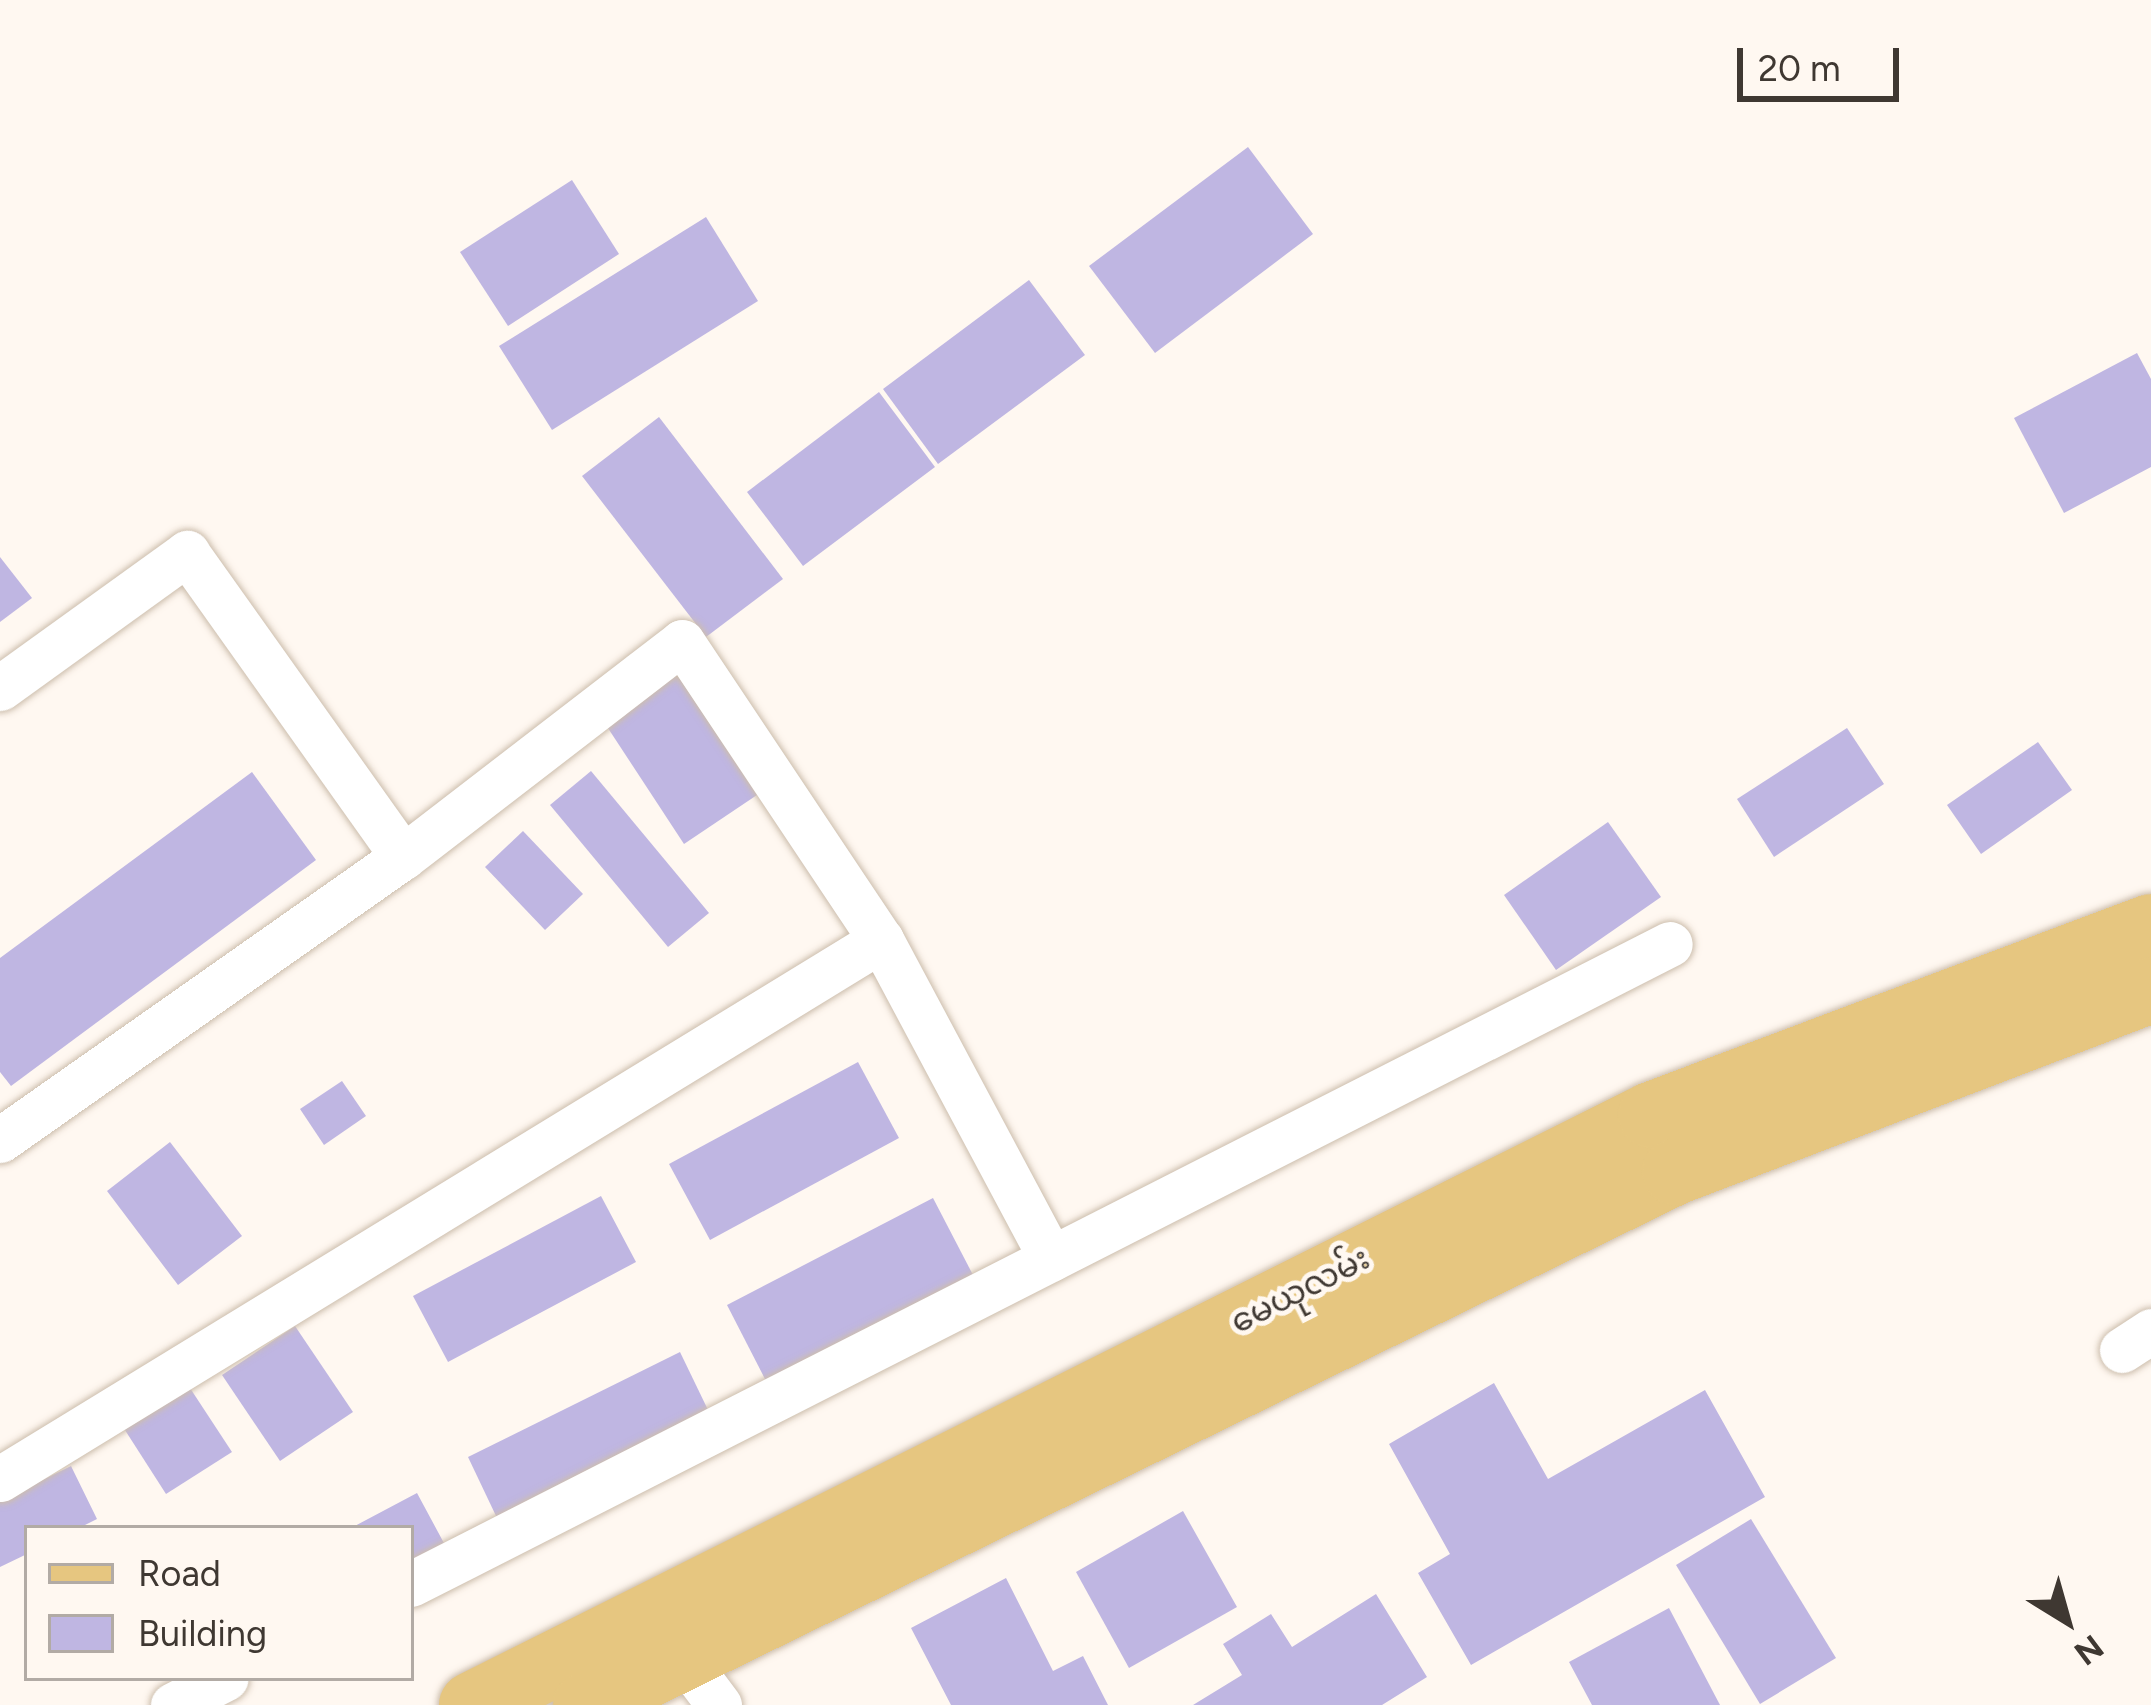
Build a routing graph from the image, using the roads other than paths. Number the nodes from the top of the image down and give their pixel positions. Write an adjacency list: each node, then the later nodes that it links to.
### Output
1 (0, 688): 2 (street)
2 (403, 857): 4 (street); 7 (street)
3 (2151, 927): 14 (main road, မေယုလမ်း)
4 (881, 940): 8 (street); 9 (street)
5 (1670, 944): 8 (street)
6 (2151, 990): 12 (main road, မေယုလမ်း)
7 (0, 1140)
8 (1051, 1258): 10 (street)
9 (0, 1480)
10 (414, 1582)
11 (220, 1681): 13 (street)
12 (701, 1681): 15 (main road, မေယုလမ်း)
13 (172, 1705)
14 (472, 1705)
15 (586, 1705)

